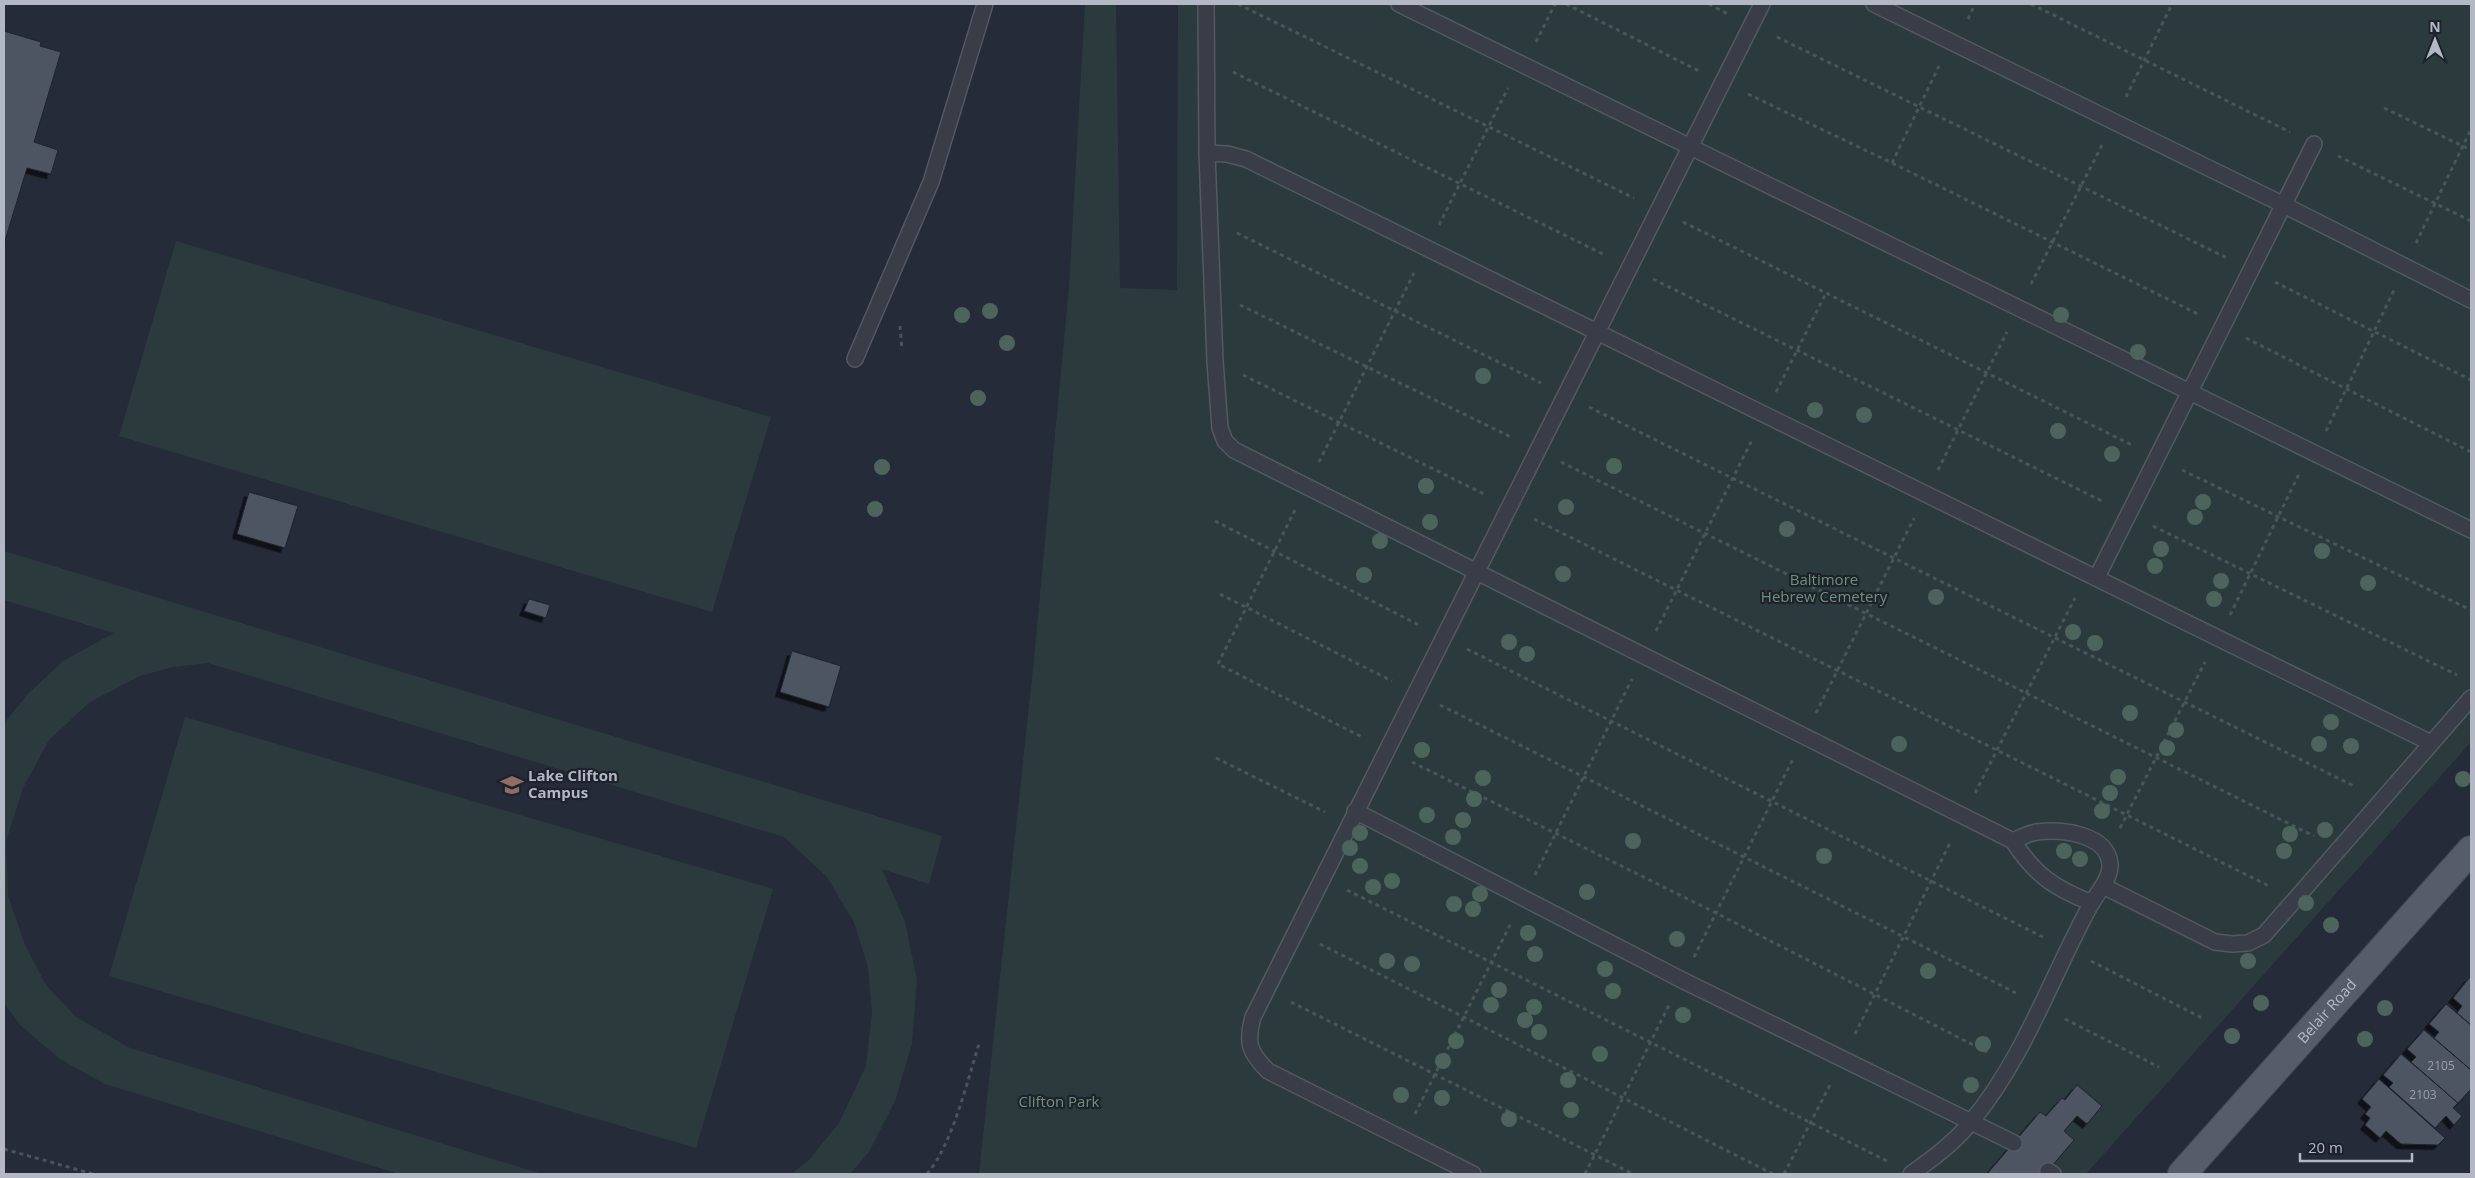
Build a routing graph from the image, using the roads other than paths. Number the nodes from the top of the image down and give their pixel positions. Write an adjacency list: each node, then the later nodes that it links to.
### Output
1 (986, 4): 12 (lane)
2 (1206, 4): 8 (lane)
3 (1399, 4): 7 (lane)
4 (1762, 4): 7 (lane)
5 (1874, 4): 9 (lane)
6 (2314, 144): 9 (lane)
7 (1690, 146): 11 (lane); 13 (lane)
8 (1207, 153): 11 (lane); 15 (lane)
9 (2282, 204): 10 (lane); 13 (lane)
10 (2471, 300)
11 (1596, 332): 15 (lane); 16 (lane)
12 (855, 359)
13 (2189, 392): 14 (lane); 16 (lane)
14 (2471, 530)
15 (1476, 572): 19 (lane); 20 (lane)
16 (2092, 575): 18 (lane)
17 (2471, 698): 18 (lane)
18 (2431, 743): 22 (lane)
19 (1352, 817): 24 (lane); 26 (lane)
20 (2012, 841): 22 (lane); 23 (lane)
21 (2471, 850): 29 (main road, Belair Road)
22 (2103, 886): 23 (lane)
23 (2092, 904): 24 (lane)
24 (1971, 1123): 25 (lane); 28 (lane)
25 (2014, 1143)
26 (1447, 1168): 27 (lane)
27 (1473, 1174)
28 (1912, 1174)
29 (2182, 1174)

